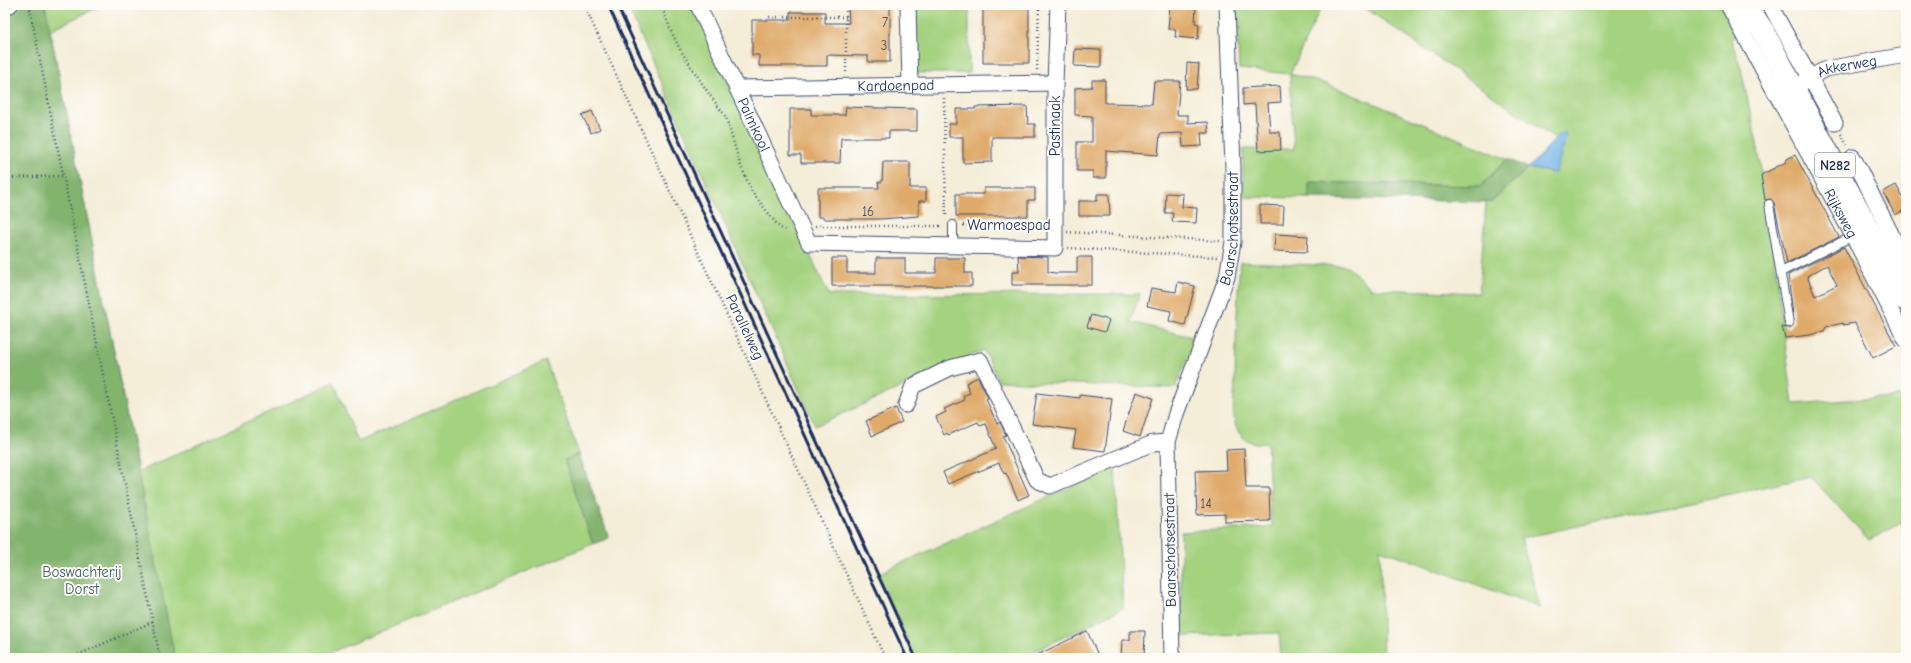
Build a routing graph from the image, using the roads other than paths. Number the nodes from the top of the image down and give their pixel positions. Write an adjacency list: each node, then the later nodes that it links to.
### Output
1 (10, 5): 10 (street)
2 (698, 5): 16 (street, Palmkool)
3 (908, 5): 15 (street)
4 (1058, 5): 13 (street, Pastinaak)
5 (1228, 5): 31 (street, Baarschotsestraat)
6 (1728, 5): 21 (street, Rijksweg)
7 (1746, 5): 11 (main road, Rijksweg / N282)
8 (1754, 5): 11 (main road, Rijksweg / N282)
9 (1770, 5): 14 (street, Rijksweg)
10 (5, 7)
11 (1763, 31): 14 (main road, Rijksweg / N282)
12 (1906, 56): 14 (street, Akkerweg)
13 (1055, 83): 15 (street, Kardoenpad); 24 (street, Pastinaak)
14 (1802, 84): 17 (street, Rijksweg); 27 (main road, Rijksweg / N282)
15 (910, 85): 16 (street, Kardoenpad)
16 (737, 88): 22 (street, Palmkool)
17 (1835, 123)
18 (1853, 157): 25 (street)
19 (1769, 204): 26 (lane)
20 (949, 225): 23 (lane)
21 (1853, 236): 26 (lane); 29 (street, Rijksweg)
22 (810, 243): 23 (street, Warmoespad)
23 (953, 245): 24 (street, Warmoespad)
24 (1055, 248)
25 (1906, 264)
26 (1781, 272): 28 (lane)
27 (1906, 300)
28 (1789, 323)
29 (1906, 340)
30 (906, 406): 31 (street)
31 (1168, 442): 32 (street, Baarschotsestraat)
32 (1172, 658)

